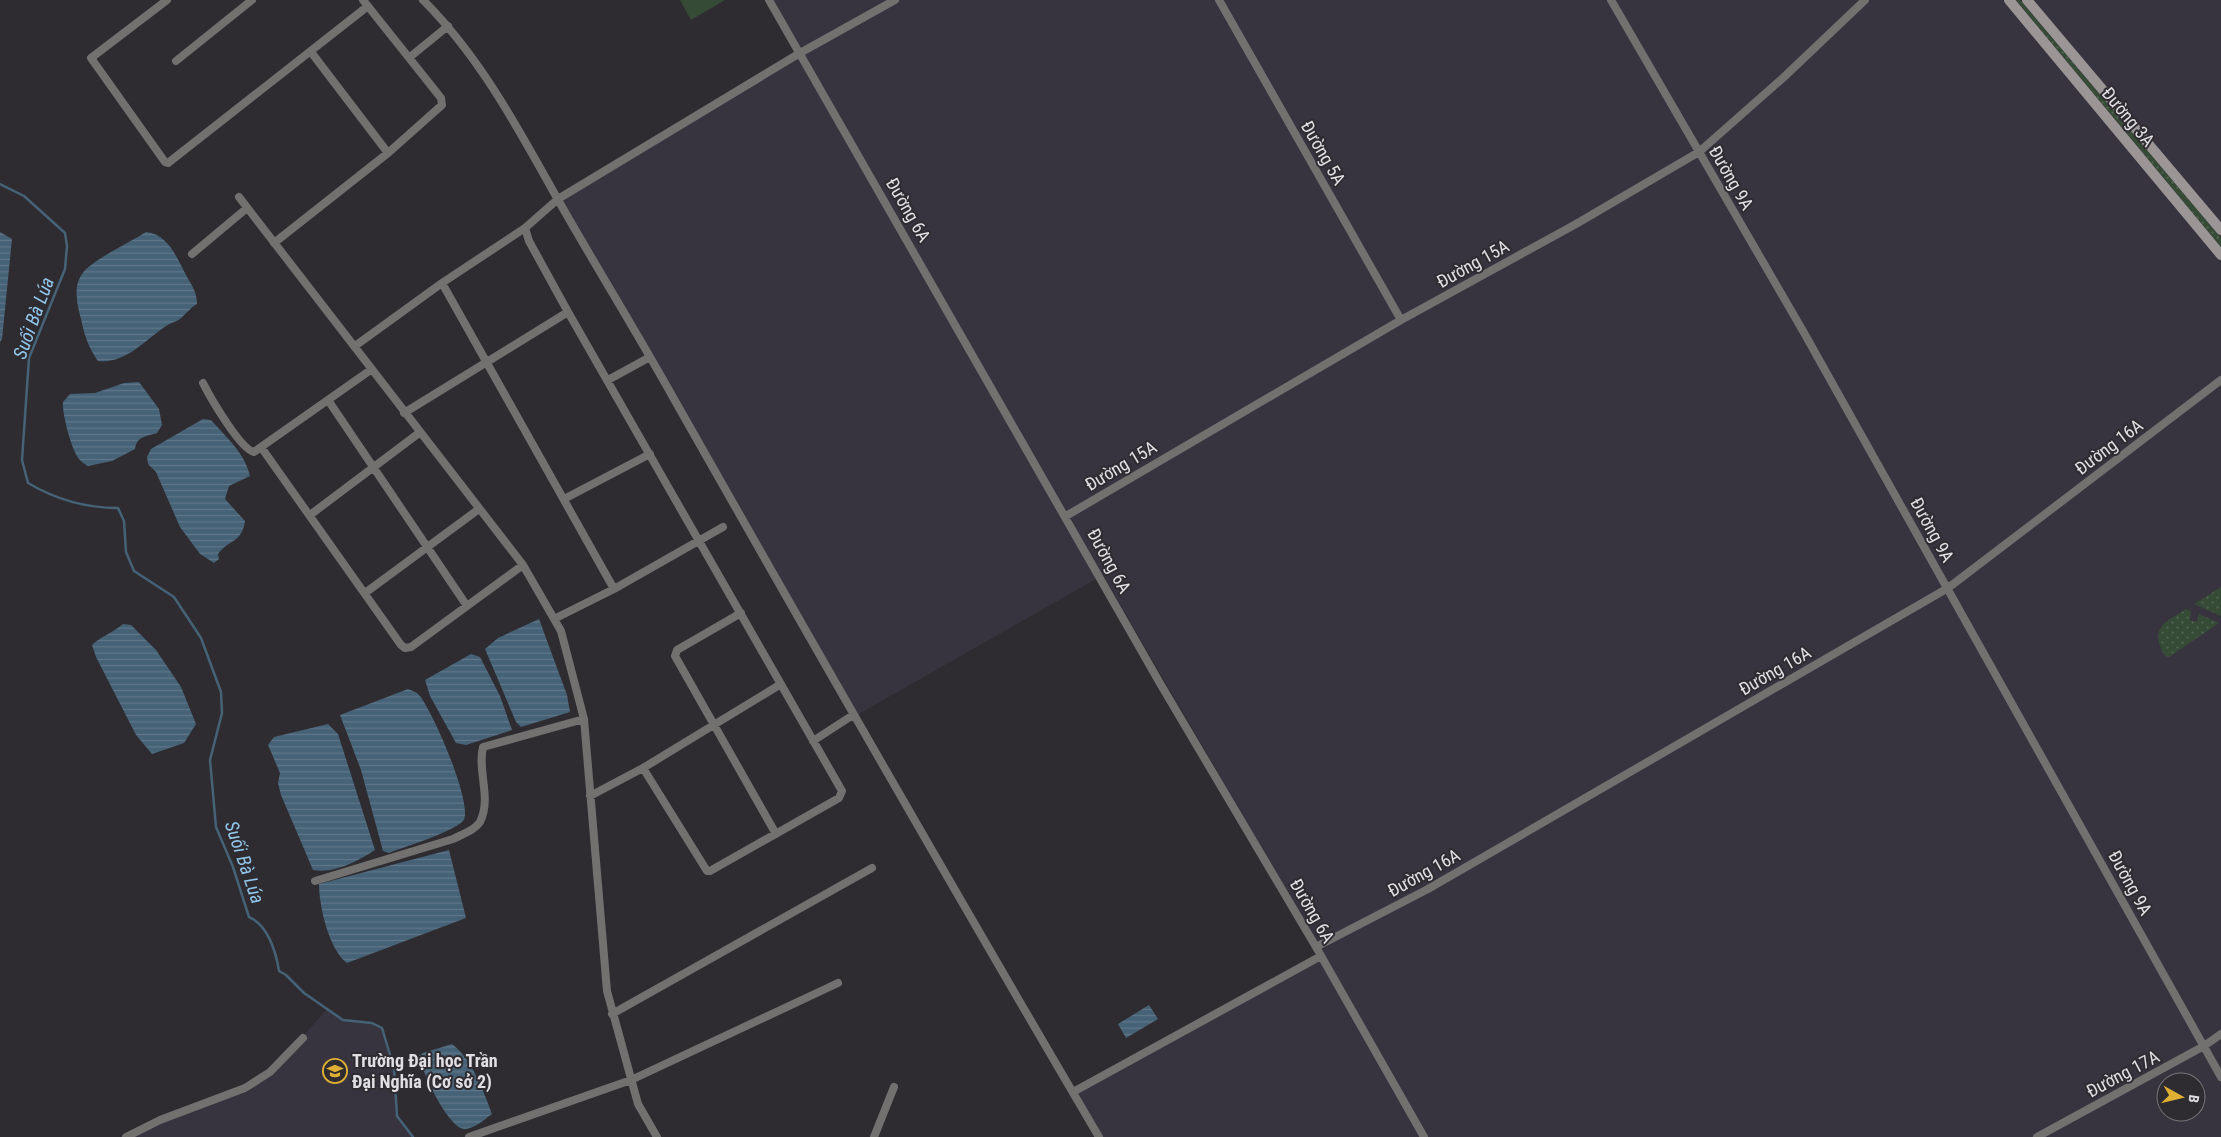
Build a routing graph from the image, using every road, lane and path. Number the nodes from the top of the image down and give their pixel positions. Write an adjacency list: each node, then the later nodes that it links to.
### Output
1 (167, 0): 13 (street)
2 (252, 0): 16 (street)
3 (423, 0): 12 (street)
4 (768, 0): 14 (street, Đường 6A)
5 (895, 0): 14 (street)
6 (1219, 0): 29 (street, Đường 5A)
7 (1611, 0): 17 (street, Đường 9A)
8 (1866, 0): 17 (street, Đường 15A)
9 (2009, 0): 26 (street, Đường 3A)
10 (2027, 0): 23 (street, Đường 3A)
11 (366, 3): 13 (street); 15 (street)
12 (448, 26): 15 (street); 20 (street)
13 (311, 52): 18 (street)
14 (800, 53): 20 (street); 46 (street, Đường 6A)
15 (410, 58): 18 (street)
16 (176, 61)
17 (1699, 152): 29 (street, Đường 15A); 51 (street, Đường 9A)
18 (388, 153): 24 (street)
19 (239, 197): 21 (street)
20 (558, 199): 22 (street); 31 (street)
21 (247, 208): 24 (street); 25 (street)
22 (525, 228): 27 (street); 28 (street)
23 (2221, 230)
24 (274, 242): 30 (street)
25 (192, 254)
26 (2221, 255)
27 (442, 283): 30 (street); 32 (street)
28 (568, 312): 32 (street); 34 (street)
29 (1401, 320): 46 (street, Đường 15A)
30 (354, 346): 33 (street)
31 (650, 357): 34 (street); 58 (street)
32 (487, 361): 38 (street); 43 (street)
33 (372, 369): 37 (street); 38 (street)
34 (608, 380): 41 (street)
35 (2221, 380): 51 (street, Đường 16A)
36 (203, 383): 40 (street)
37 (328, 400): 40 (street); 42 (street)
38 (404, 413): 39 (street)
39 (419, 433): 42 (street); 44 (street)
40 (261, 447): 45 (street)
41 (650, 454): 43 (street); 48 (street)
42 (374, 468): 45 (street); 49 (street)
43 (564, 499): 52 (street)
44 (479, 509): 49 (street); 50 (street)
45 (310, 515): 53 (street)
46 (1066, 516): 67 (street, Đường 6A)
47 (723, 527): 48 (street)
48 (700, 541): 52 (street); 55 (street)
49 (427, 549): 53 (street); 54 (street)
50 (523, 565): 54 (street); 56 (street)
51 (1948, 588): 67 (street, Đường 16A); 73 (street, Đường 9A)
52 (614, 589): 56 (street)
53 (365, 593): 54 (street)
54 (467, 606)
55 (741, 613): 57 (street); 60 (street)
56 (556, 618): 59 (street)
57 (781, 684): 60 (street); 61 (street)
58 (853, 715): 61 (street); 77 (street)
59 (584, 719): 63 (street); 66 (street)
60 (714, 725): 62 (street); 64 (street)
61 (813, 741): 64 (street)
62 (643, 768): 63 (street); 64 (street)
63 (590, 796): 70 (street)
64 (776, 834)
65 (872, 868): 70 (street)
66 (315, 881)
67 (1316, 947): 68 (street, Đường 6A)
68 (1321, 956): 77 (street); 83 (street, Đường 6A)
69 (838, 983): 75 (street)
70 (612, 1014): 75 (street)
71 (2221, 1034): 73 (street, Đường 17A)
72 (303, 1038): 78 (street)
73 (2204, 1046): 74 (street, Đường 9A); 84 (street, Đường 17A)
74 (2221, 1077)
75 (631, 1080): 79 (street); 80 (street)
76 (894, 1087): 81 (street)
77 (1072, 1092): 82 (street)
78 (126, 1137)
79 (469, 1137)
80 (657, 1137)
81 (874, 1137)
82 (1099, 1137)
83 (1424, 1137)
84 (2037, 1137)

